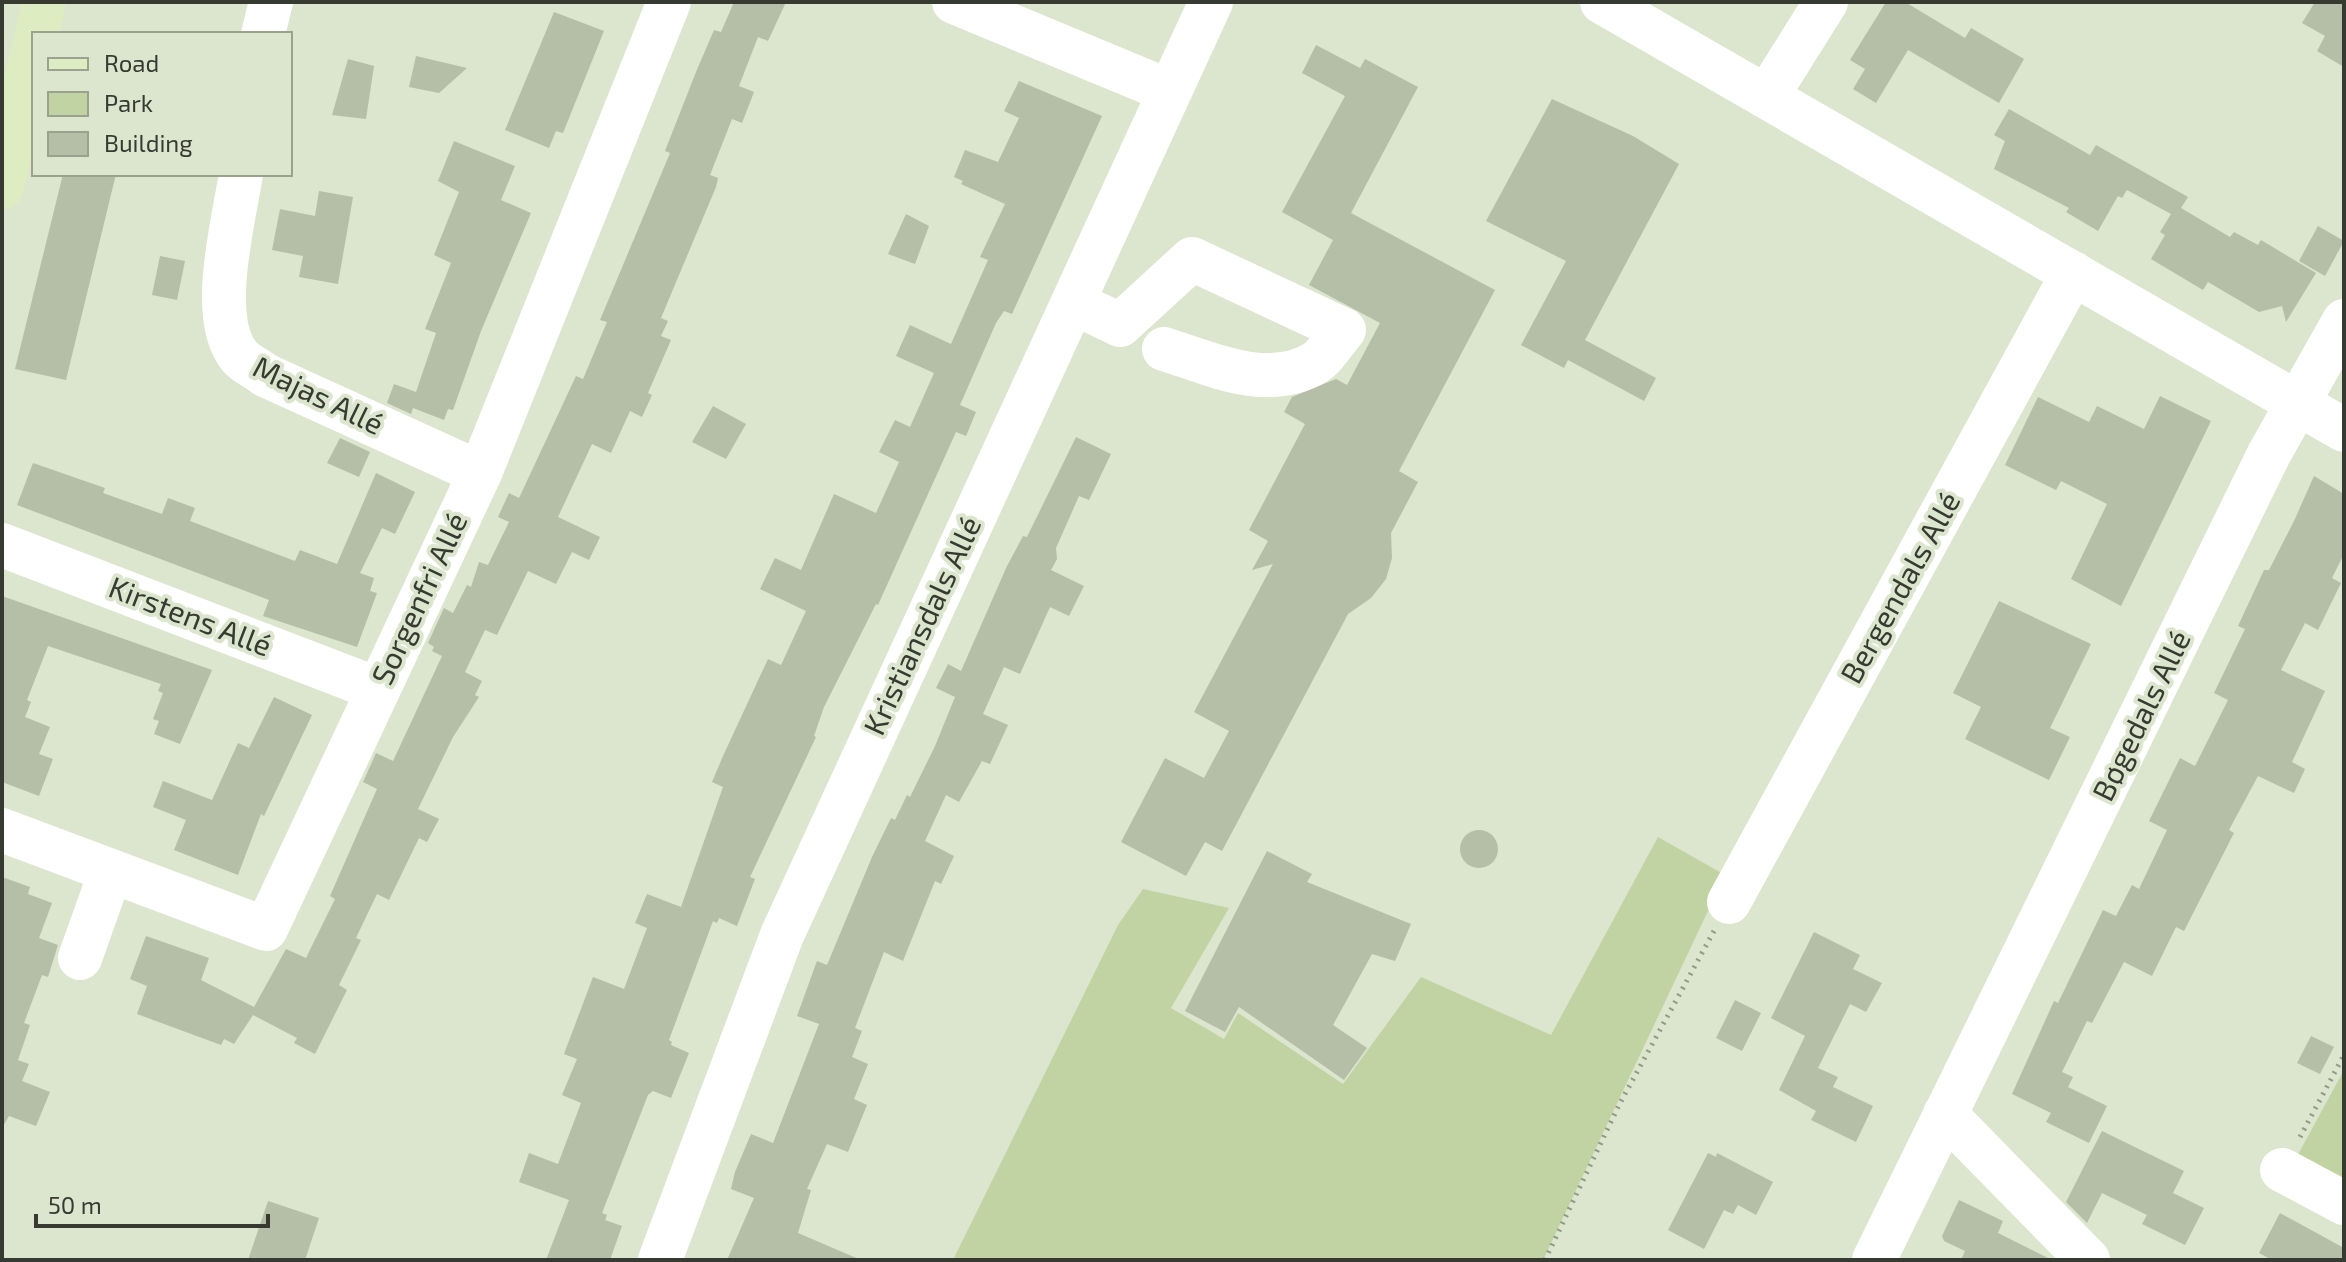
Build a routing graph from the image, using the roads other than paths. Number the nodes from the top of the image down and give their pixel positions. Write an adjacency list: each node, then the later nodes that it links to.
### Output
1 (44, 2): 8 (main road)
2 (271, 2): 9 (street)
3 (669, 2): 21 (street, Sorgenfri Allé)
4 (954, 2): 11 (street)
5 (1211, 2): 11 (street, Kristiansdals Allé)
6 (1602, 2): 12 (street)
7 (1826, 2): 12 (street)
8 (37, 32)
9 (264, 32)
10 (32, 54): 14 (main road)
11 (1169, 91): 16 (street, Kristiansdals Allé)
12 (1767, 96): 15 (street)
13 (241, 176): 21 (street, Majas Allé)
14 (2, 187)
15 (2073, 273): 19 (street); 26 (street, Bergendals Allé)
16 (1074, 303): 18 (street); 31 (street, Kristiansdals Allé)
17 (2344, 321): 19 (street, Bøgedals Allé)
18 (1164, 349)
19 (2297, 402): 20 (street); 28 (street, Bøgedals Allé)
20 (2344, 430)
21 (480, 473): 23 (street, Sorgenfri Allé)
22 (2, 545): 23 (street, Kirstens Allé)
23 (377, 689): 25 (street, Sorgenfri Allé)
24 (2, 830): 25 (street, Sorgenfri Allé)
25 (111, 871): 27 (street)
26 (1729, 902)
27 (80, 958)
28 (1945, 1114): 32 (street, Bøgedals Allé); 33 (street)
29 (2282, 1170): 30 (street)
30 (2344, 1203)
31 (660, 1260)
32 (1874, 1260)
33 (2088, 1260)

